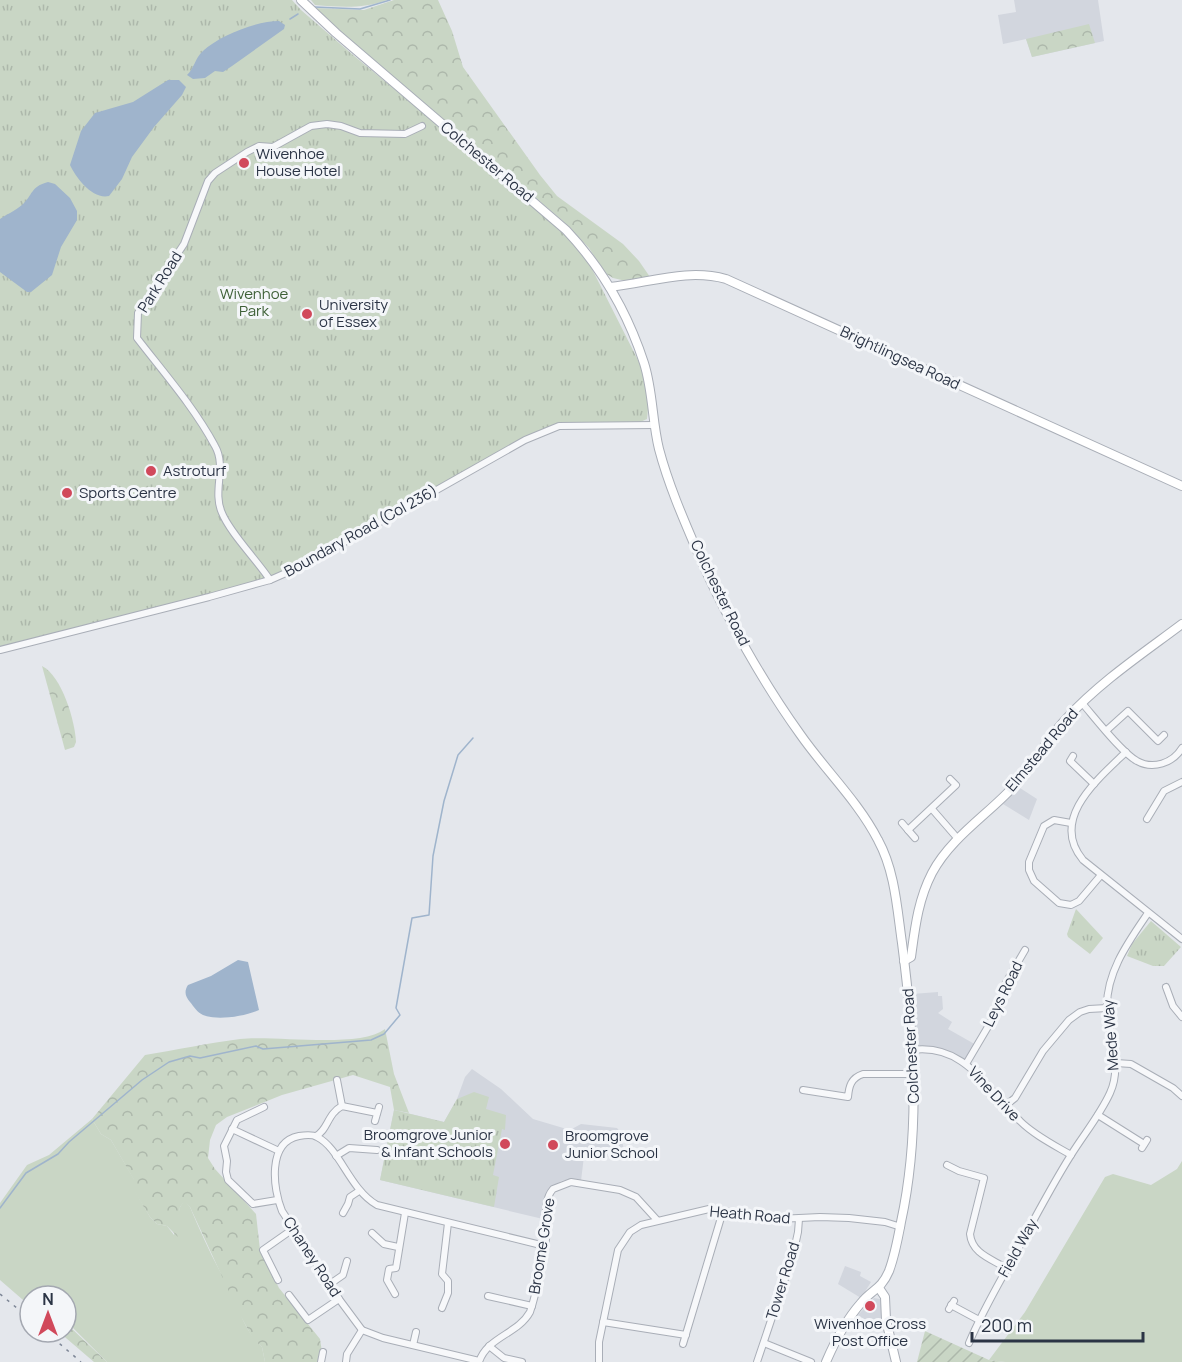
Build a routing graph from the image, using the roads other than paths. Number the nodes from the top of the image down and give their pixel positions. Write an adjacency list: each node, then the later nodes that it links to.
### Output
1 (301, 0): 3 (main road, Colchester Road)
2 (422, 126): 6 (street, Park Road)
3 (610, 287): 4 (main road, Colchester Road); 5 (main road, Brightlingsea Road)
4 (654, 425): 6 (street, Boundary Road (Col 236)); 29 (main road, Colchester Road)
5 (1182, 486)
6 (270, 580): 8 (street, Boundary Road (Col 236))
7 (1182, 624): 9 (main road, Elmstead Road)
8 (0, 650)
9 (1082, 703): 10 (street); 24 (main road, Elmstead Road)
10 (1107, 730): 11 (street); 13 (street)
11 (1164, 735)
12 (1181, 751): 13 (street)
13 (1126, 752): 17 (street)
14 (1073, 756): 17 (street)
15 (950, 778): 18 (street)
16 (1182, 782): 19 (street)
17 (1094, 784): 20 (street)
18 (932, 809): 22 (street); 24 (street)
19 (1147, 819)
20 (1071, 823): 25 (street); 25 (street)
21 (902, 824): 22 (street)
22 (908, 830): 23 (street)
23 (915, 838)
24 (958, 839): 29 (main road, Elmstead Road)
25 (1101, 875): 26 (street)
26 (1148, 913): 27 (street); 31 (street, Mede Way)
27 (1181, 936)
28 (1025, 955): 35 (street, Leys Road)
29 (904, 961): 33 (main road, Colchester Road)
30 (1166, 987): 32 (street)
31 (1107, 1008): 34 (street, Mede Way); 40 (street)
32 (1182, 1017)
33 (912, 1050): 35 (street, Vine Drive); 36 (main road, Colchester Road)
34 (1116, 1063): 39 (street); 44 (street, Mede Way)
35 (966, 1064): 40 (street, Vine Drive)
36 (913, 1074): 38 (street); 61 (main road, Colchester Road)
37 (337, 1080): 41 (street)
38 (803, 1090)
39 (1182, 1096)
40 (1006, 1105): 50 (street, Vine Drive)
41 (342, 1106): 43 (street); 46 (street)
42 (264, 1107): 45 (street)
43 (377, 1114)
44 (1098, 1115): 47 (street); 50 (street, Mede Way)
45 (232, 1129): 49 (street); 54 (street)
46 (316, 1136): 49 (street); 51 (street)
47 (1144, 1144)
48 (377, 1150): 51 (street)
49 (279, 1151): 54 (street, Chaney Road)
50 (1071, 1155): 67 (street, Field Way)
51 (336, 1156): 53 (street)
52 (947, 1165): 67 (street)
53 (359, 1191): 56 (street); 57 (street)
54 (277, 1200): 62 (street, Chaney Road)
55 (723, 1211): 58 (street, Heath Road); 59 (street, Heath Road); 82 (street)
56 (343, 1213)
57 (405, 1213): 60 (street); 65 (street)
58 (799, 1219): 61 (street, Heath Road); 83 (street, Tower Road)
59 (657, 1220): 64 (street, Broome Grove); 79 (street, Heath Road)
60 (448, 1223): 64 (street); 77 (street)
61 (901, 1227): 70 (main road, Colchester Road)
62 (293, 1229): 68 (street); 69 (street, Chaney Road)
63 (372, 1233): 65 (street)
64 (545, 1246): 76 (street, Broome Grove)
65 (399, 1247): 72 (street)
66 (347, 1261): 69 (street)
67 (1006, 1268): 78 (street, Field Way)
68 (278, 1280)
69 (330, 1284): 74 (street, Chaney Road)
70 (879, 1288): 96 (main road); 97 (main road)
71 (289, 1294): 74 (street)
72 (395, 1294)
73 (488, 1296): 76 (street)
74 (339, 1299): 80 (street, Chaney Road)
75 (951, 1305): 78 (street)
76 (532, 1306): 87 (street, Broome Grove)
77 (442, 1308)
78 (979, 1320): 84 (street, Field Way)
79 (603, 1322): 82 (street); 93 (street, Heath Road)
80 (362, 1330): 86 (street); 90 (street)
81 (416, 1332): 86 (street)
82 (686, 1335): 85 (street)
83 (764, 1343): 94 (street, Tower Road); 95 (street)
84 (969, 1343)
85 (684, 1344)
86 (413, 1345): 91 (street)
87 (489, 1346): 91 (street, Broome Grove); 92 (street)
88 (323, 1352): 89 (street)
89 (321, 1362)
90 (346, 1362)
91 (479, 1362)
92 (521, 1362)
93 (599, 1362)
94 (757, 1362)
95 (811, 1362)
96 (826, 1362)
97 (896, 1362)

